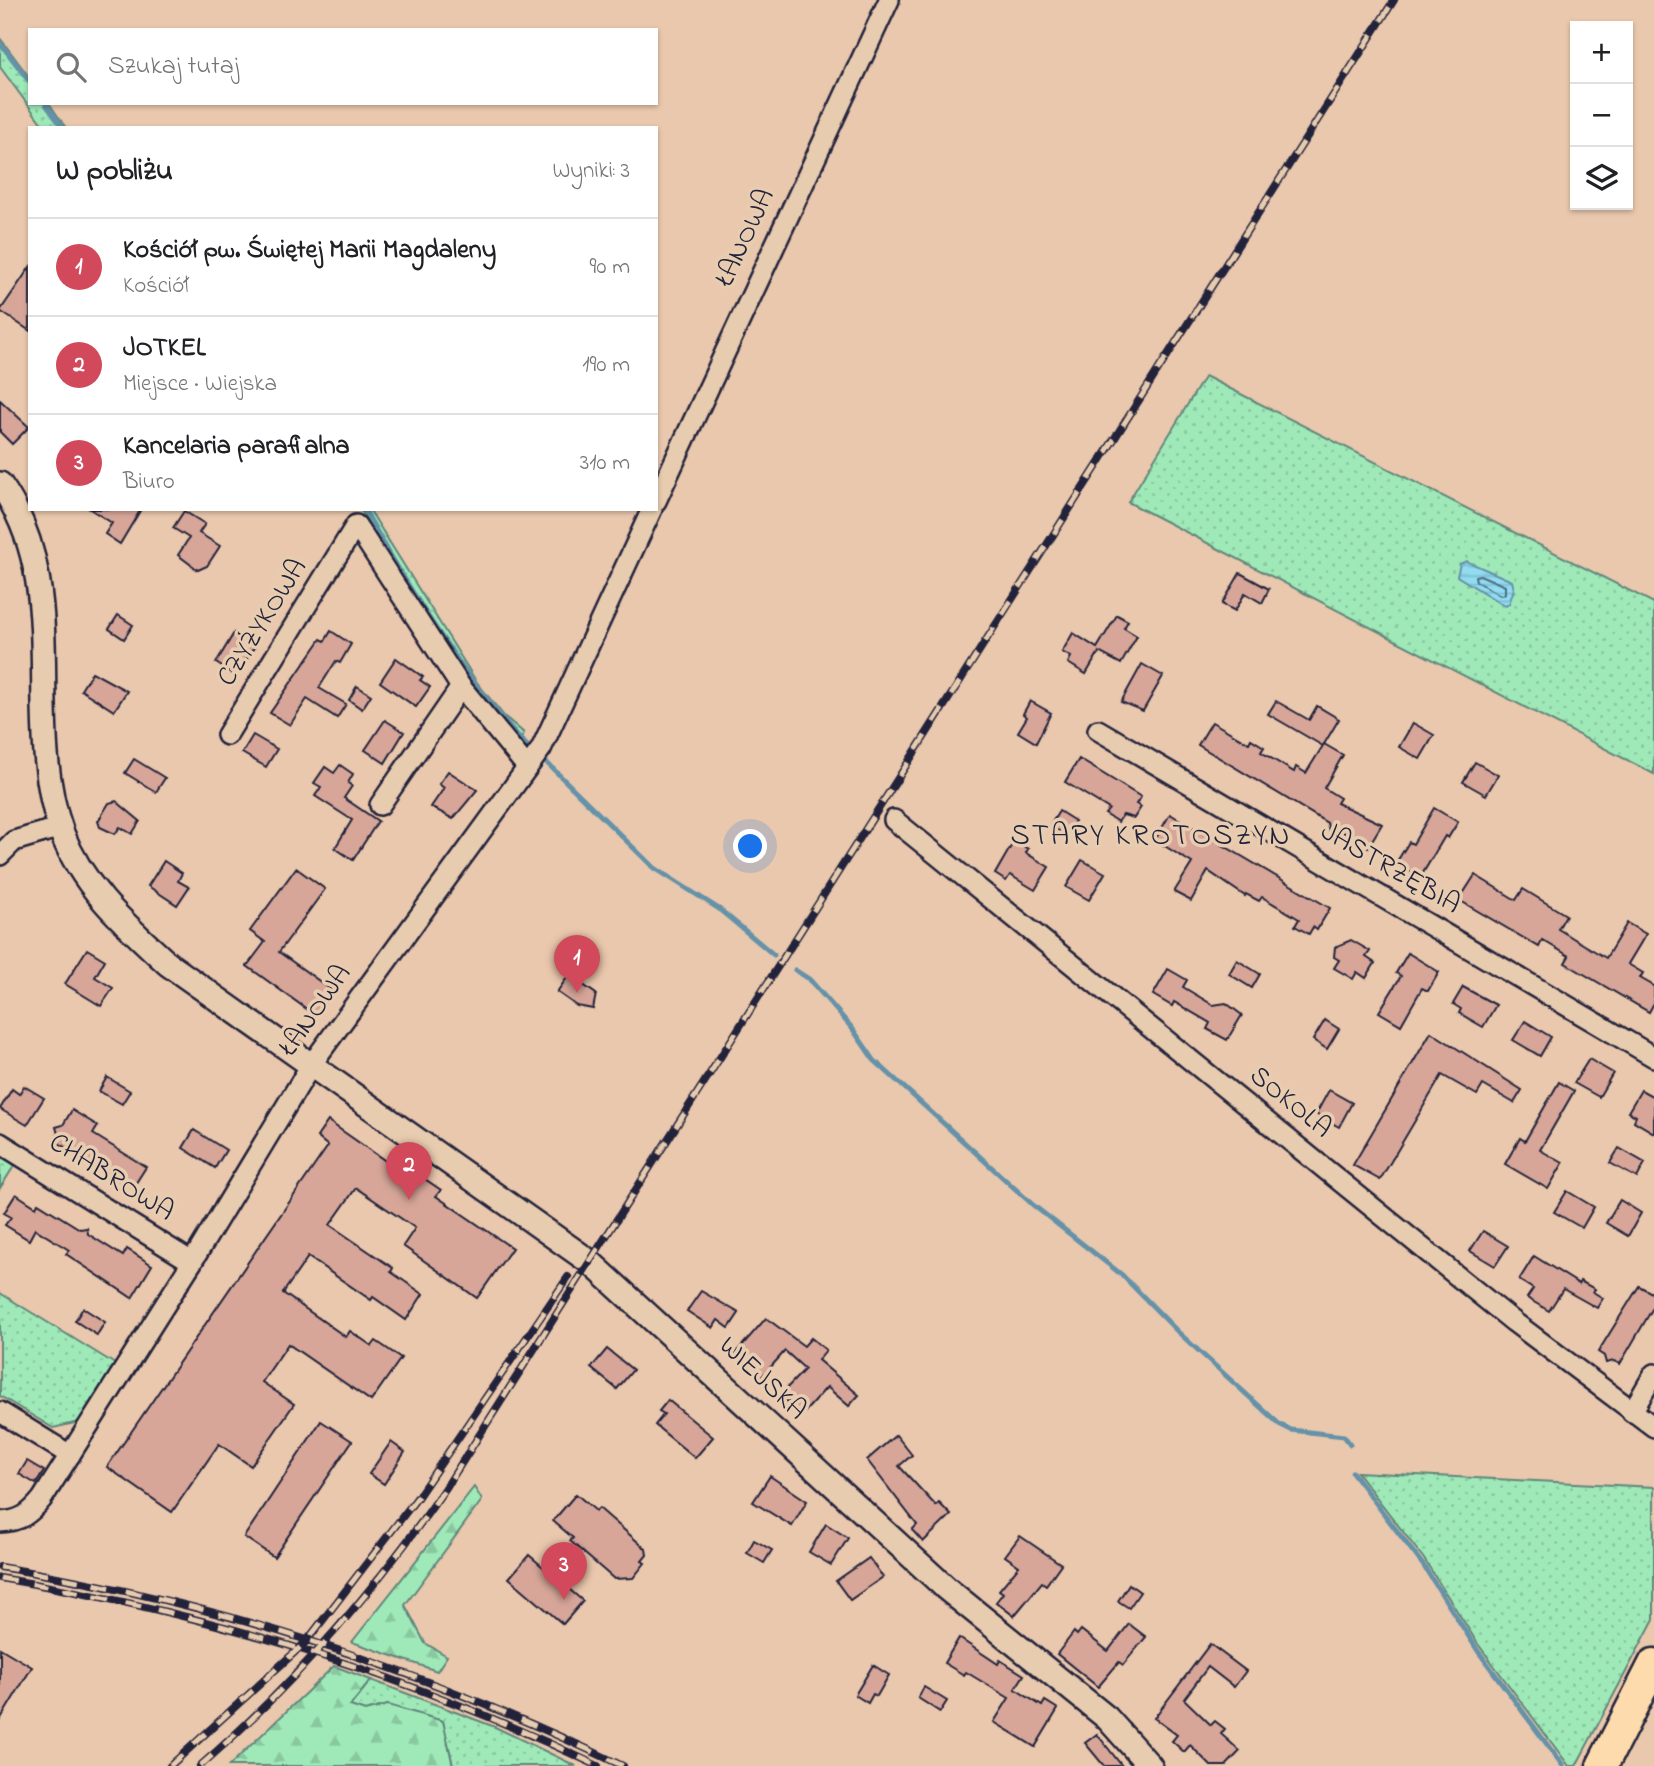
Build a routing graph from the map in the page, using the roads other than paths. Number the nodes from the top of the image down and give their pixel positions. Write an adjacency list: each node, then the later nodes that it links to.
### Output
1 (889, 0): 3 (street, ŁANOWA)
2 (0, 484): 11 (street, WIEJSKA)
3 (658, 497)
4 (651, 511): 8 (street, ŁANOWA)
5 (461, 687): 7 (street, CZYŻYKOWA); 8 (street, CZYŻYKOWA); 9 (street)
6 (1098, 730): 13 (street, JASTRZĘBIA)
7 (227, 735)
8 (527, 767): 14 (street, ŁANOWA)
9 (380, 806)
10 (894, 820): 19 (street, SOKOLA)
11 (61, 827): 12 (street); 14 (street, WIEJSKA)
12 (0, 855)
13 (1654, 1057)
14 (311, 1065): 16 (street, ŁANOWA); 24 (street, WIEJSKA)
15 (0, 1143): 16 (street, CHABROWA)
16 (192, 1262): 21 (street, ŁANOWA)
17 (1654, 1374): 19 (street)
18 (0, 1412): 21 (street)
19 (1632, 1412): 20 (street, SOKOLA)
20 (1654, 1427)
21 (70, 1455): 22 (street, ŁANOWA)
22 (0, 1522)
23 (1654, 1664): 25 (main road)
24 (1150, 1766)
25 (1602, 1766)

